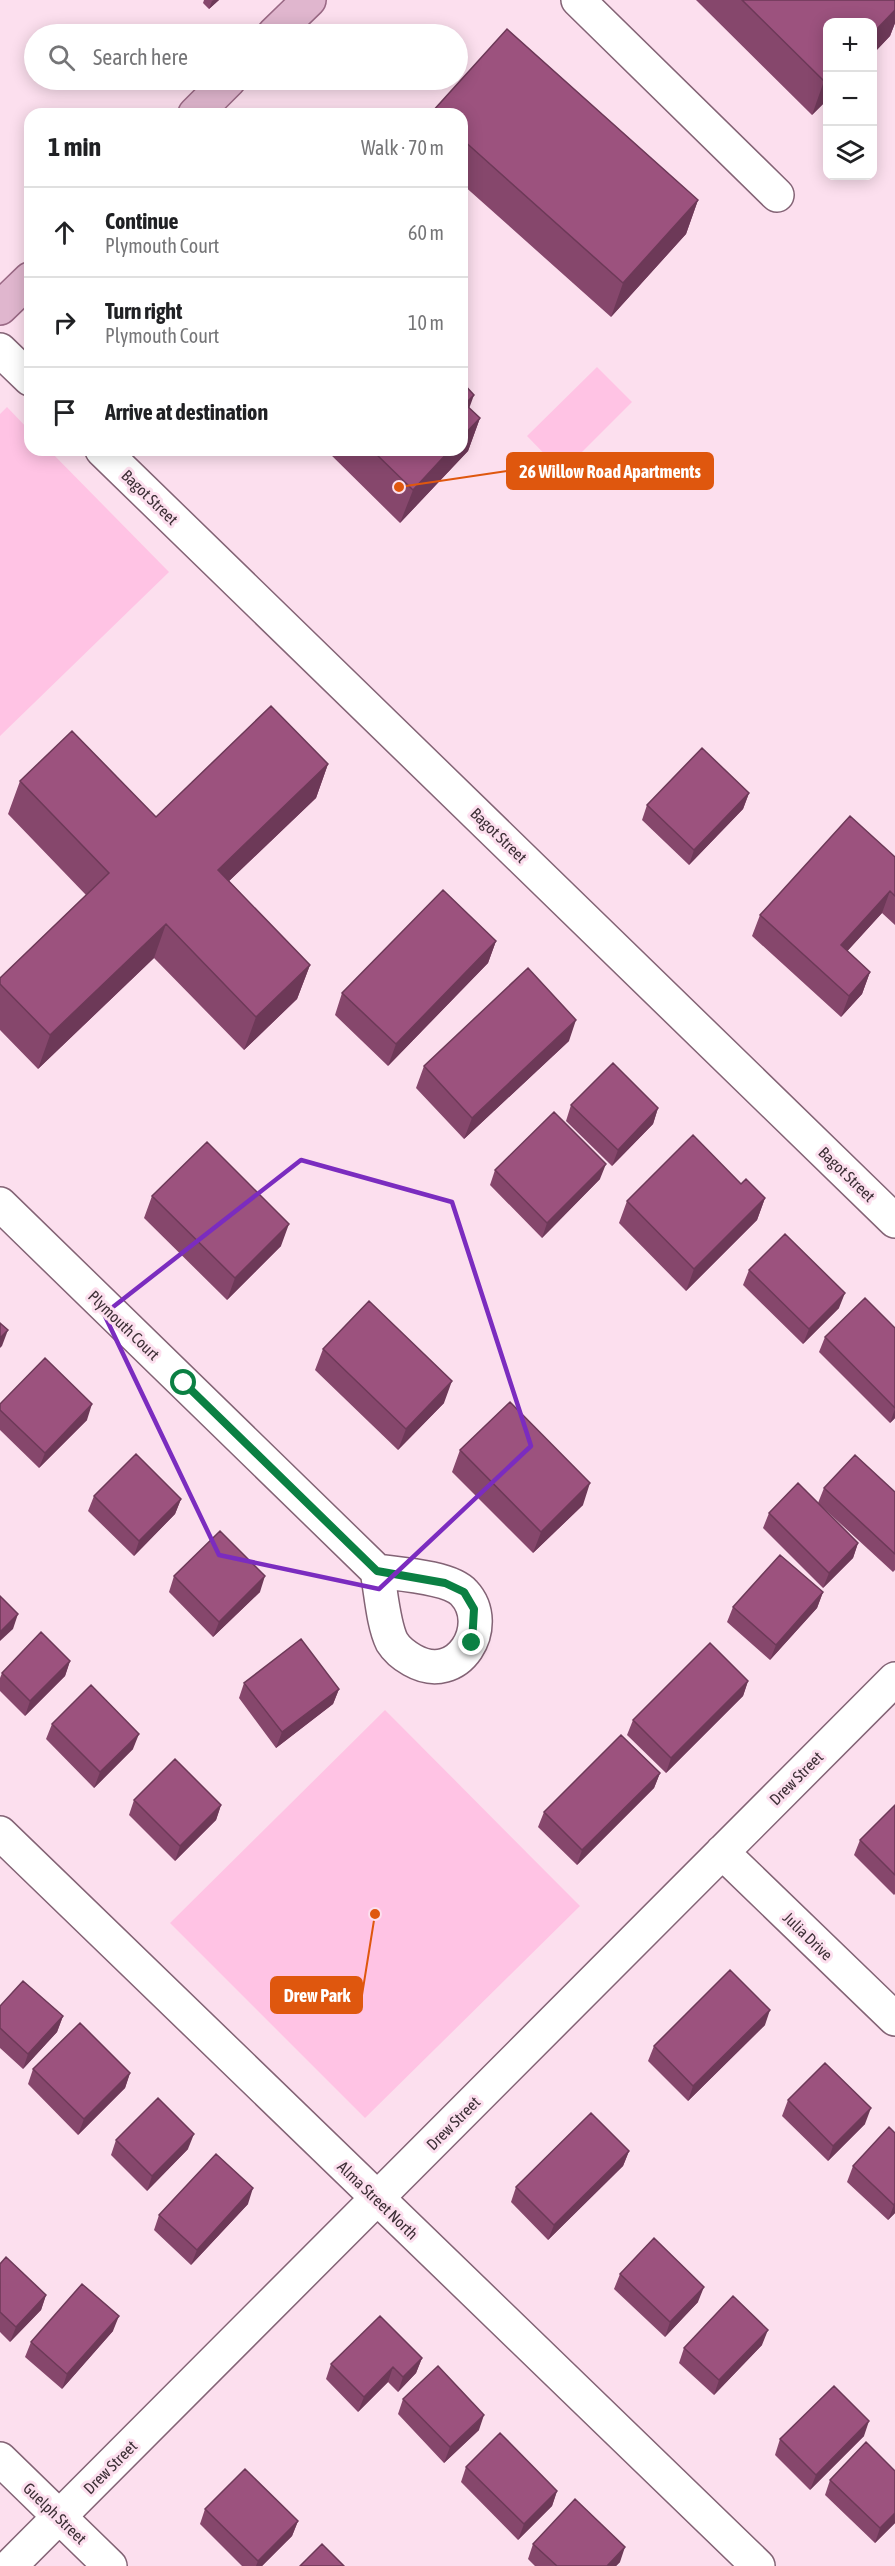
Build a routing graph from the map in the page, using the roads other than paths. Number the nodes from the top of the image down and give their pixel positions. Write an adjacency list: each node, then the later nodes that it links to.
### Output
1 (309, 0): 3 (main road)
2 (578, 0): 6 (street)
3 (284, 24)
4 (219, 90): 5 (main road)
5 (201, 108)
6 (777, 195)
7 (24, 285): 8 (main road)
8 (0, 308)
9 (0, 350): 10 (street)
10 (24, 374)
11 (108, 456): 13 (street, Bagot Street)
12 (0, 1204): 14 (street, Plymouth Court)
13 (895, 1221)
14 (377, 1571)
15 (895, 1679): 17 (street, Drew Street)
16 (0, 1833): 19 (street, Alma Street North)
17 (722, 1852): 18 (street, Julia Drive); 19 (street, Drew Street)
18 (895, 2019)
19 (377, 2199): 21 (street, Drew Street); 24 (street, Alma Street North)
20 (0, 2459): 21 (street, Guelph Street)
21 (60, 2517): 22 (street, Drew Street); 23 (street, Guelph Street)
22 (10, 2566)
23 (110, 2566)
24 (758, 2566)

